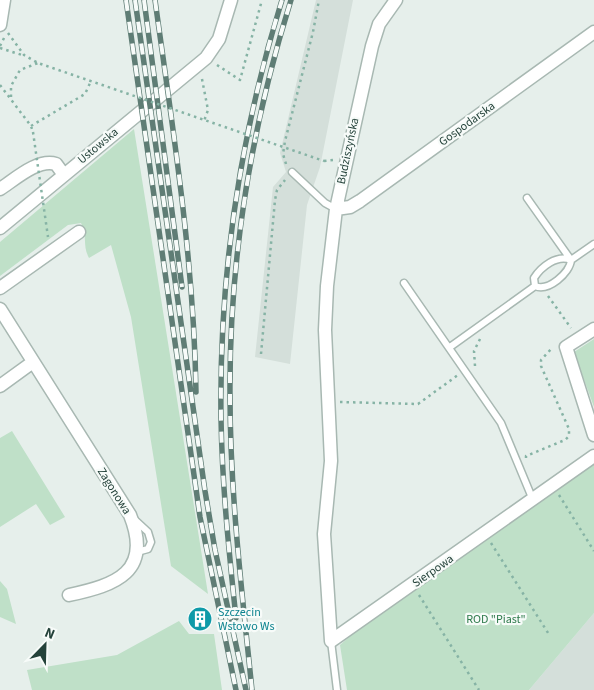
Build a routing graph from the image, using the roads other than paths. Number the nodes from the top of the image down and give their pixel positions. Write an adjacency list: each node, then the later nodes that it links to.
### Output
1 (4, 0): 4 (street)
2 (396, 0): 10 (street, Budziszyńska)
3 (228, 2): 7 (street, Ustowska)
4 (0, 25)
5 (594, 32): 10 (street, Gospodarska)
6 (292, 172): 10 (lane)
7 (64, 175): 8 (street); 11 (street, Ustowska)
8 (0, 189)
9 (527, 198): 14 (lane)
10 (336, 209): 27 (street, Budziszyńska)
11 (0, 228)
12 (79, 232): 17 (street)
13 (594, 244): 14 (lane)
14 (571, 260): 16 (lane); 16 (lane)
15 (404, 283): 20 (lane)
16 (539, 287): 20 (lane)
17 (0, 288)
18 (0, 309): 21 (street, Zagonowa)
19 (594, 329): 23 (street)
20 (450, 347): 25 (lane)
21 (33, 362): 22 (street); 26 (street, Zagonowa)
22 (0, 386)
23 (594, 435)
24 (594, 456): 25 (street, Sierpowa)
25 (533, 500): 27 (street, Sierpowa)
26 (69, 595)
27 (331, 641): 28 (lane)
28 (337, 690)

